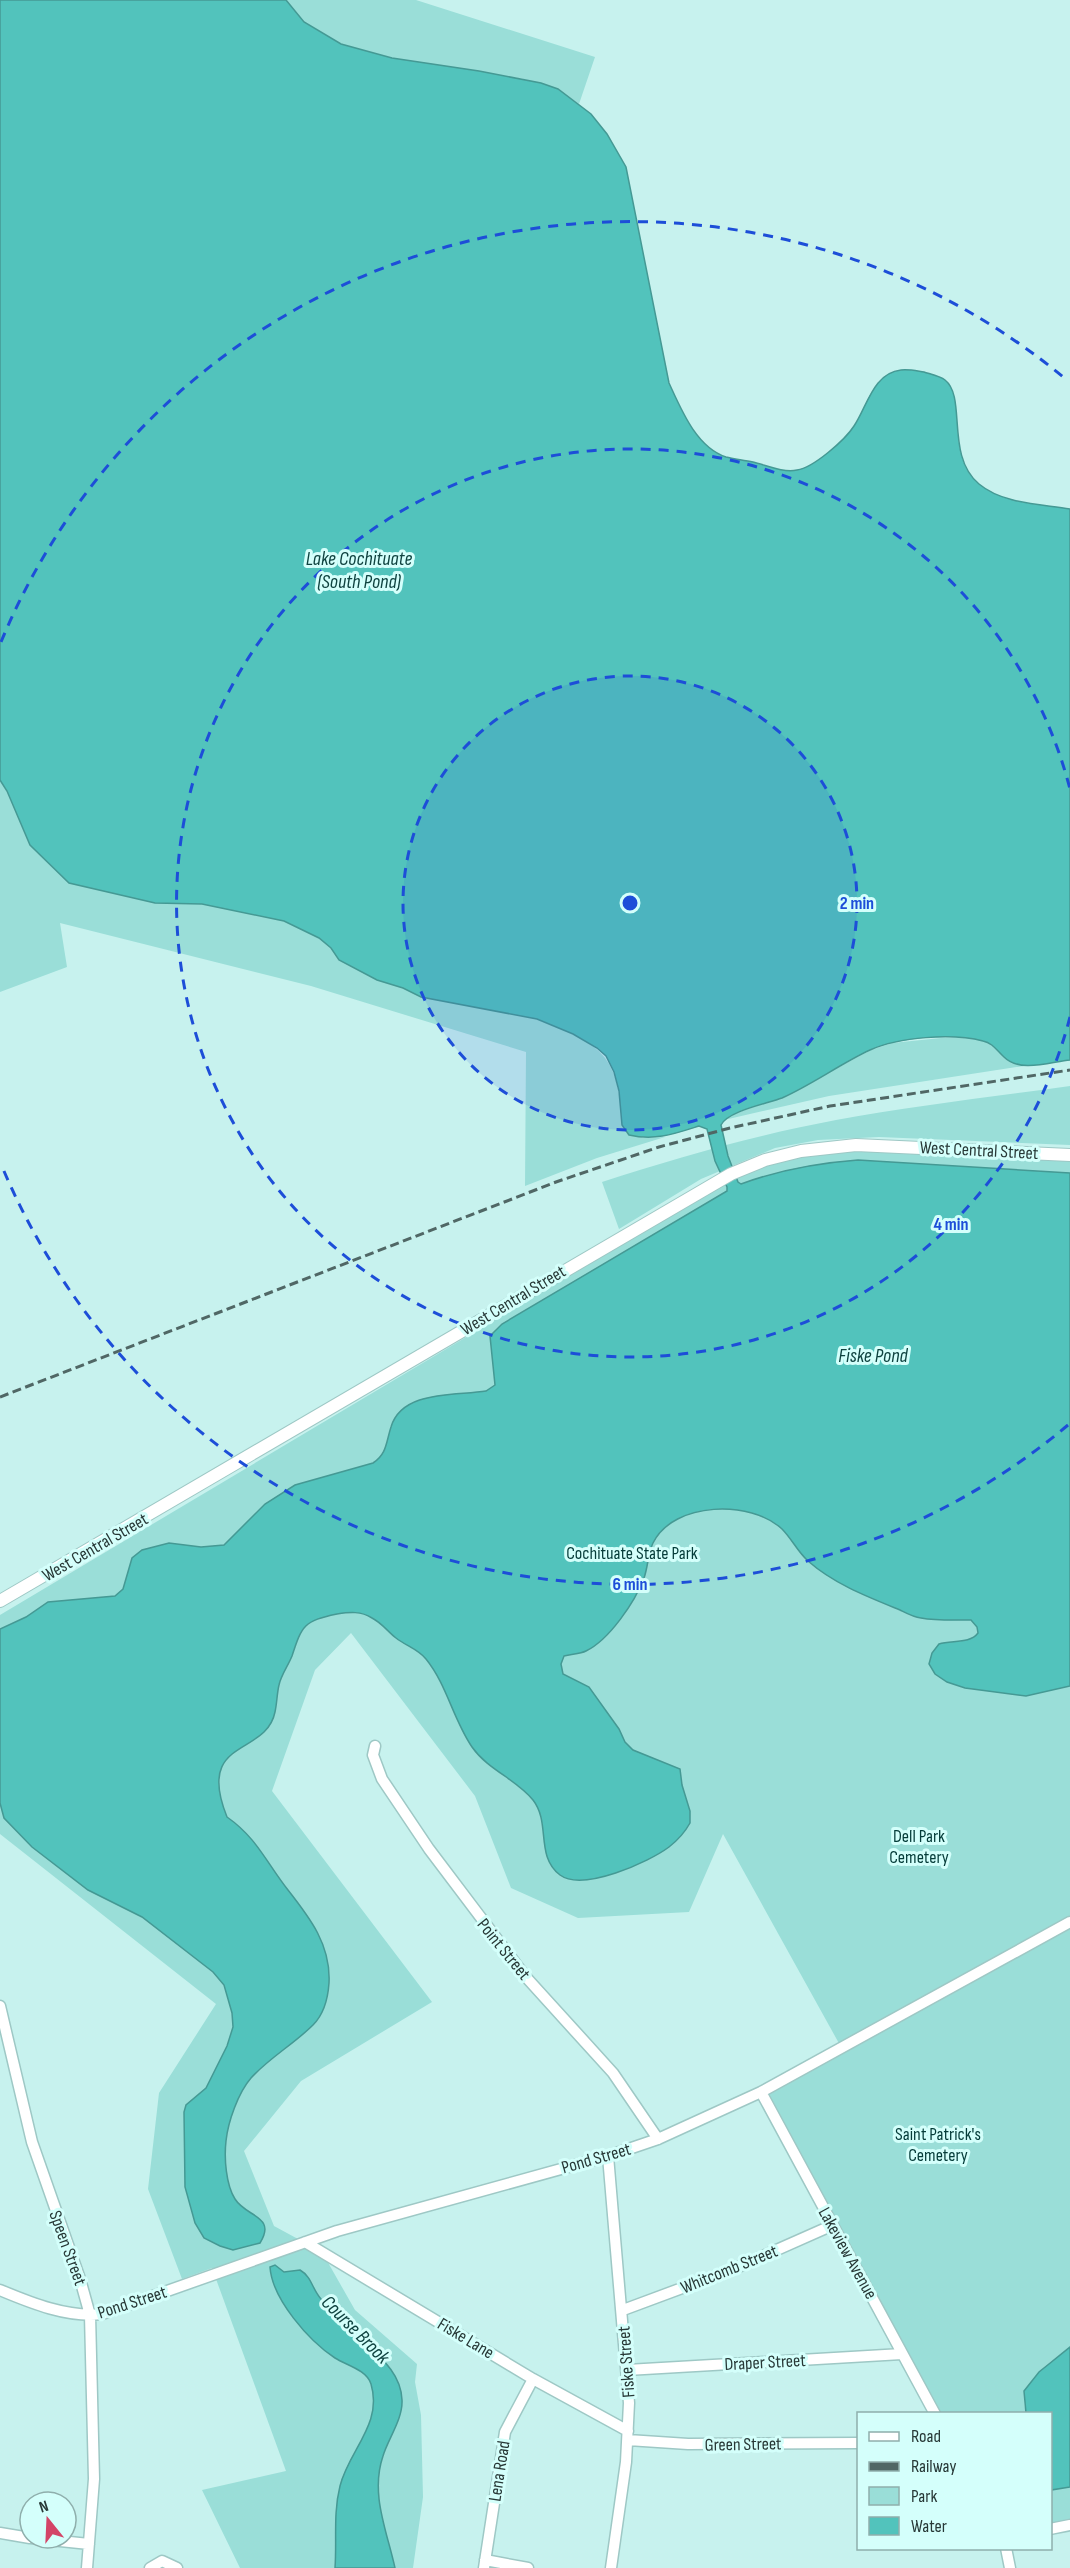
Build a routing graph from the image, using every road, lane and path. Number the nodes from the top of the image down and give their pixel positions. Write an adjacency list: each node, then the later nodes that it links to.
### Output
1 (1070, 1155): 2 (main road, West Central Street)
2 (0, 1601)
3 (375, 1746): 7 (street, Point Street)
4 (1070, 1922): 6 (street, Pond Street)
5 (0, 2006): 13 (street, Speen Street)
6 (761, 2092): 7 (street, Pond Street); 9 (street, Lakeview Avenue)
7 (658, 2139): 8 (street, Pond Street)
8 (608, 2156): 10 (street, Pond Street); 12 (street, Fiske Street)
9 (833, 2225): 12 (street, Whitcomb Street); 14 (street, Lakeview Avenue)
10 (305, 2242): 13 (street, Pond Street); 16 (street, Fiske Lane)
11 (0, 2290): 13 (street)
12 (623, 2310): 15 (street, Fiske Street)
13 (90, 2315): 25 (street, Speen Street)
14 (902, 2354): 15 (street, Draper Street); 17 (street, Lakeview Avenue)
15 (627, 2370): 18 (street, Fiske Street)
16 (533, 2379): 18 (street, Fiske Lane); 27 (street, Lena Road)
17 (934, 2412)
18 (628, 2435): 19 (street, Green Street); 32 (street, Fiske Street)
19 (857, 2443)
20 (1070, 2525): 21 (street)
21 (1052, 2529)
22 (0, 2533): 23 (street)
23 (18, 2536)
24 (78, 2543): 25 (street)
25 (89, 2544): 28 (street, Speen Street)
26 (1006, 2550): 33 (street)
27 (484, 2564): 31 (street)
28 (87, 2568)
29 (150, 2568): 30 (street)
30 (177, 2568)
31 (528, 2568)
32 (611, 2568)
33 (1010, 2568)

